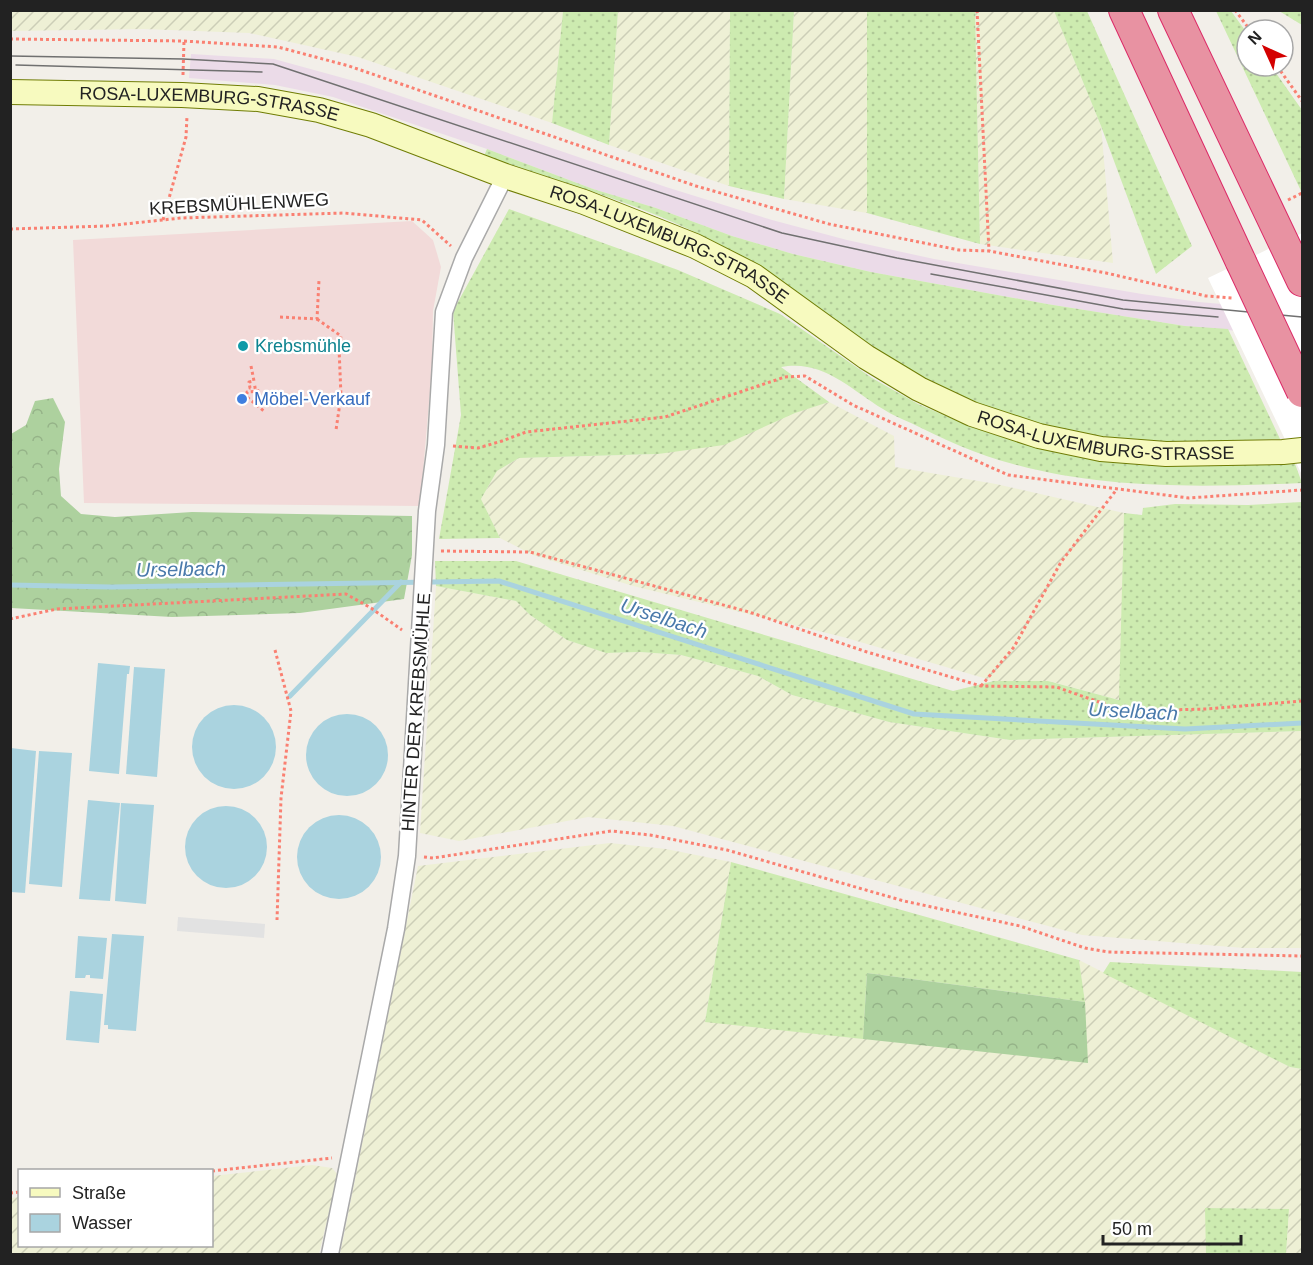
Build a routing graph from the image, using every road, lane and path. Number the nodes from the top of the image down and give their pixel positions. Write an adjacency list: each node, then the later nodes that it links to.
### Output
1 (977, 10): 14 (path)
2 (1124, 10): 21 (highway, bridge)
3 (1173, 10): 16 (highway)
4 (10, 39): 5 (path)
5 (184, 41): 9 (path); 14 (path)
6 (1286, 78): 8 (path)
7 (10, 92): 9 (main road, ROSA-LUXEMBURG-STRASSE)
8 (1302, 101)
9 (184, 104): 10 (main road, ROSA-LUXEMBURG-STRASSE); 11 (path)
10 (505, 176): 24 (street, HINTER DER KREBSMÜHLE); 25 (main road, ROSA-LUXEMBURG-STRASSE)
11 (162, 220): 12 (path, KREBSMÜHLENWEG); 13 (path, KREBSMÜHLENWEG)
12 (10, 229)
13 (456, 251)
14 (988, 251): 17 (path)
15 (320, 280): 19 (path)
16 (1302, 281)
17 (1206, 296)
18 (280, 317): 19 (path)
19 (317, 319): 23 (path)
20 (251, 366): 22 (path)
21 (1302, 392)
22 (265, 412)
23 (336, 430)
24 (436, 445): 26 (path); 28 (street, HINTER DER KREBSMÜHLE)
25 (1302, 450)
26 (1117, 489): 27 (path); 32 (path)
27 (1302, 490)
28 (425, 559): 30 (street, HINTER DER KREBSMÜHLE); 32 (path)
29 (10, 619): 30 (path)
30 (420, 642): 34 (street, HINTER DER KREBSMÜHLE)
31 (275, 650): 35 (path)
32 (981, 686): 33 (path)
33 (1302, 701)
34 (407, 856): 36 (path); 37 (street, HINTER DER KREBSMÜHLE)
35 (277, 920)
36 (1302, 956)
37 (350, 1156): 38 (path); 39 (street, HINTER DER KREBSMÜHLE)
38 (213, 1171)
39 (330, 1254)

